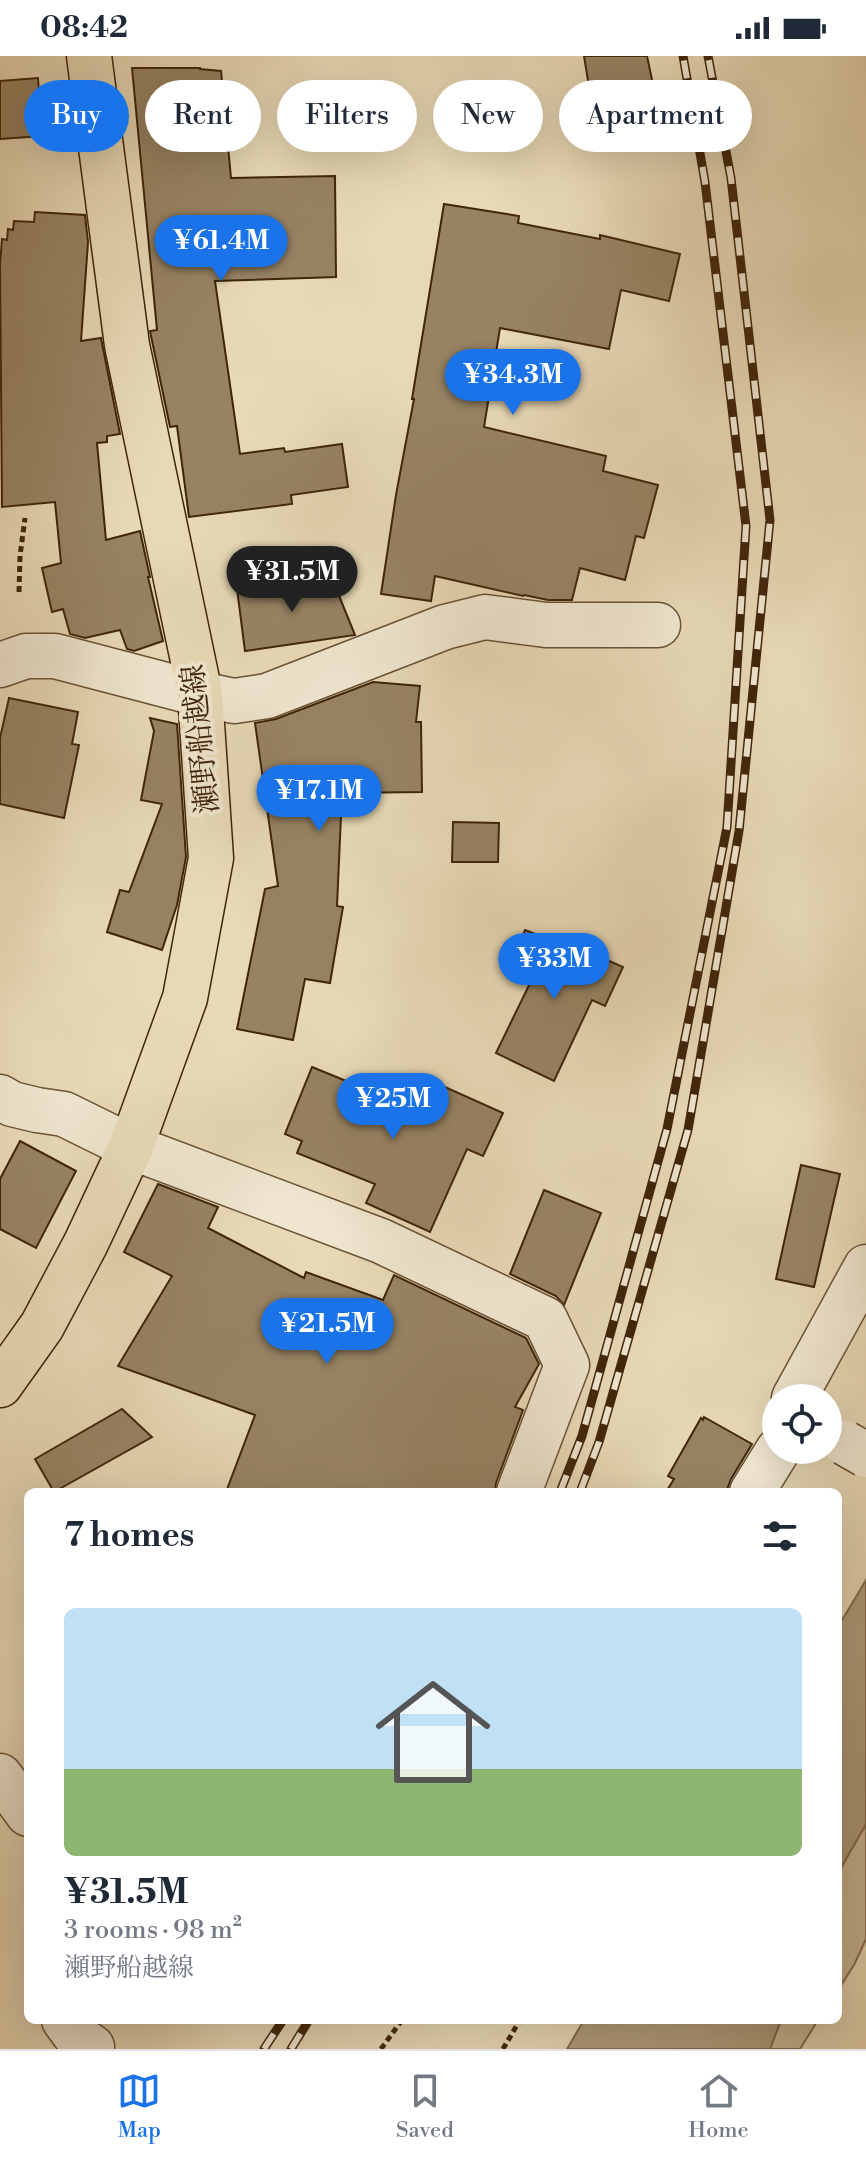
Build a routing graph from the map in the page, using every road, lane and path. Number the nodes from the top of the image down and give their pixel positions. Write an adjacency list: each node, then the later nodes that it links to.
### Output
1 (89, 56): 6 (main road, 瀬野船越線)
2 (25, 518): 3 (path)
3 (19, 592)
4 (658, 625): 6 (street)
5 (0, 665): 6 (street)
6 (200, 694): 8 (main road, 瀬野船越線)
7 (0, 1097): 8 (street)
8 (131, 1147): 11 (main road, 瀬野船越線); 13 (street)
9 (866, 1267): 10 (street)
10 (802, 1384)
11 (0, 1385)
12 (769, 1464): 14 (street)
13 (521, 1488)
14 (754, 1488)
15 (0, 1776): 16 (street)
16 (24, 1809)
17 (399, 2024): 19 (path)
18 (518, 2024): 20 (path)
19 (381, 2049)
20 (503, 2049)

